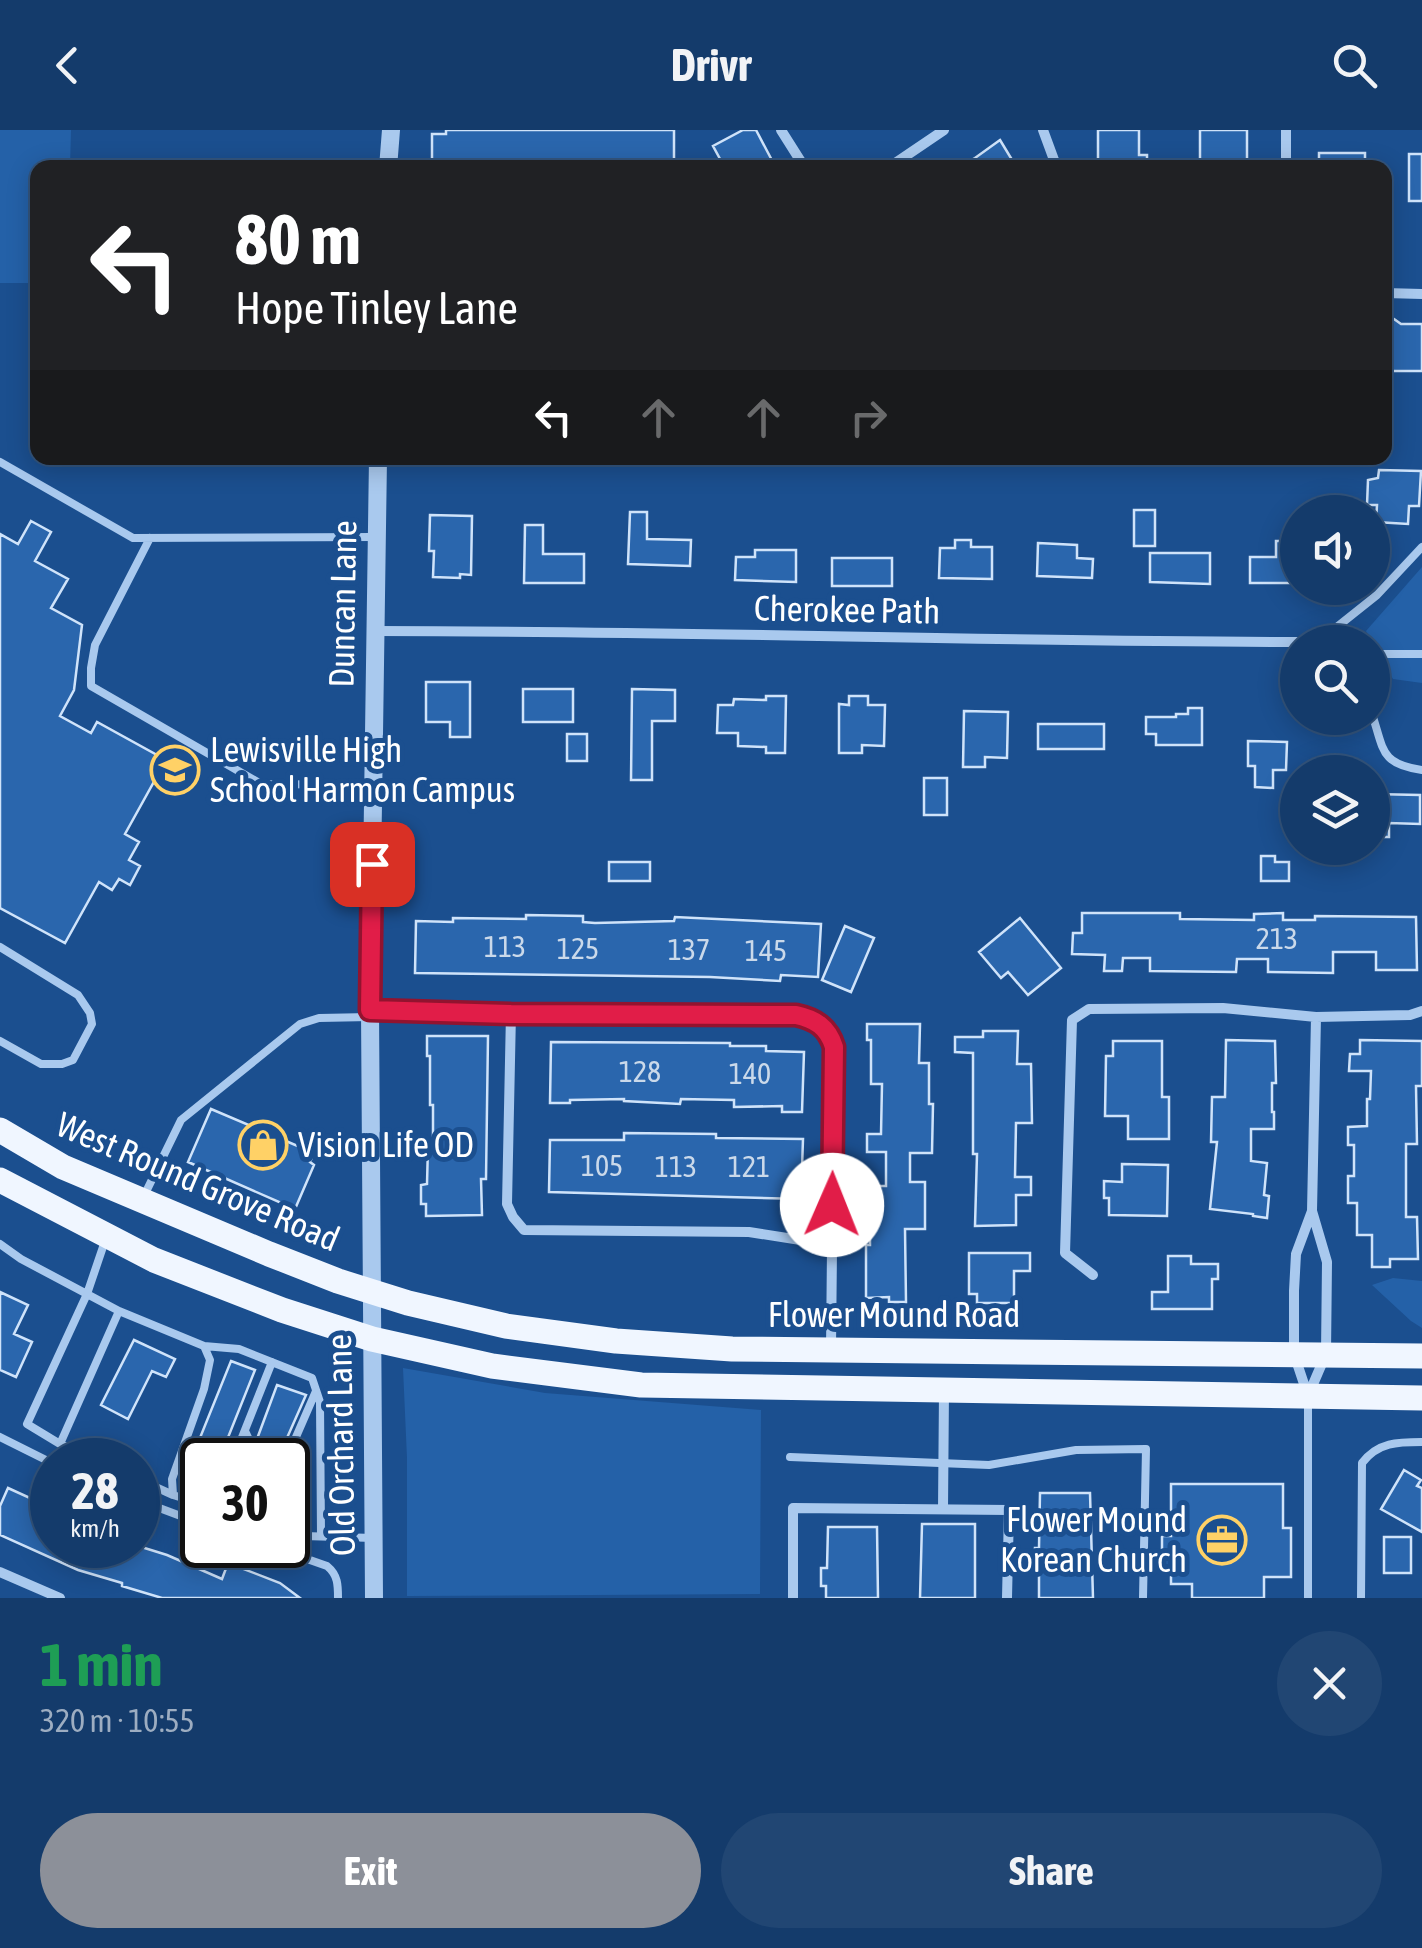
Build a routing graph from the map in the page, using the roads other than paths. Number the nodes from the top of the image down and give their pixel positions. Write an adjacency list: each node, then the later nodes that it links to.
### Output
1 (391, 130): 6 (street)
2 (781, 130): 7 (street)
3 (944, 130): 8 (street)
4 (1043, 130): 9 (street)
5 (1286, 130): 10 (street)
6 (389, 160)
7 (800, 160)
8 (900, 160)
9 (1054, 160)
10 (1286, 160)
11 (1392, 293): 12 (street)
12 (1422, 294)
13 (0, 462): 16 (lane)
14 (378, 465): 15 (street, Duncan Lane)
15 (376, 537): 16 (lane); 19 (street, Duncan Lane)
16 (150, 538): 25 (lane)
17 (1422, 547): 18 (lane)
18 (1339, 625)
19 (375, 632): 20 (street, Cherokee Path); 25 (street, Duncan Lane)
20 (1280, 642)
21 (1390, 654): 22 (lane)
22 (1422, 654)
23 (1379, 735): 24 (lane)
24 (1422, 770)
25 (373, 785): 28 (street, Duncan Lane)
26 (0, 946): 31 (lane)
27 (1422, 1011): 30 (street)
28 (370, 1014): 29 (street); 34 (lane); 40 (street, Duncan Lane)
29 (511, 1014): 38 (street); 38 (street)
30 (1316, 1016): 35 (street); 39 (street)
31 (0, 1041)
32 (0, 1130): 34 (main road, West Round Grove Road)
33 (0, 1180): 36 (main road)
34 (142, 1201): 40 (main road, West Round Grove Road)
35 (1312, 1211): 46 (street); 47 (street)
36 (106, 1236): 41 (lane); 43 (main road)
37 (0, 1244): 41 (lane)
38 (832, 1244): 45 (street)
39 (1093, 1276)
40 (372, 1291): 43 (street, Old Orchard Lane); 45 (main road, Flower Mound Road)
41 (87, 1294): 42 (lane); 56 (lane)
42 (118, 1311): 44 (lane); 57 (lane)
43 (381, 1341): 50 (main road, Flower Mound Road); 71 (street, Old Orchard Lane)
44 (204, 1346): 49 (lane); 66 (lane)
45 (832, 1350): 46 (main road, Flower Mound Road)
46 (1294, 1354): 47 (main road, Flower Mound Road); 52 (street)
47 (1326, 1354): 48 (main road, Flower Mound Road); 52 (street)
48 (1422, 1356)
49 (272, 1362): 51 (lane); 54 (lane)
50 (944, 1390): 52 (main road, Flower Mound Road); 64 (street)
51 (316, 1391): 60 (lane); 70 (lane)
52 (1308, 1396): 53 (main road, Flower Mound Road); 80 (lane)
53 (1422, 1398)
54 (245, 1431): 58 (lane); 59 (lane)
55 (0, 1437): 62 (lane)
56 (50, 1438)
57 (63, 1438)
58 (242, 1438)
59 (248, 1438)
60 (296, 1438)
61 (1422, 1442): 81 (lane)
62 (30, 1452)
63 (790, 1457): 64 (lane)
64 (943, 1462): 68 (street); 79 (lane)
65 (160, 1489): 66 (lane)
66 (173, 1495): 67 (lane)
67 (180, 1497)
68 (943, 1509): 77 (street); 78 (street)
69 (310, 1536): 70 (lane)
70 (321, 1536): 71 (lane)
71 (374, 1538): 76 (street, Old Orchard Lane)
72 (310, 1560): 75 (lane)
73 (0, 1572): 74 (street)
74 (60, 1598)
75 (338, 1598)
76 (374, 1598)
77 (793, 1598)
78 (1008, 1598)
79 (1143, 1598)
80 (1308, 1598)
81 (1361, 1598)

